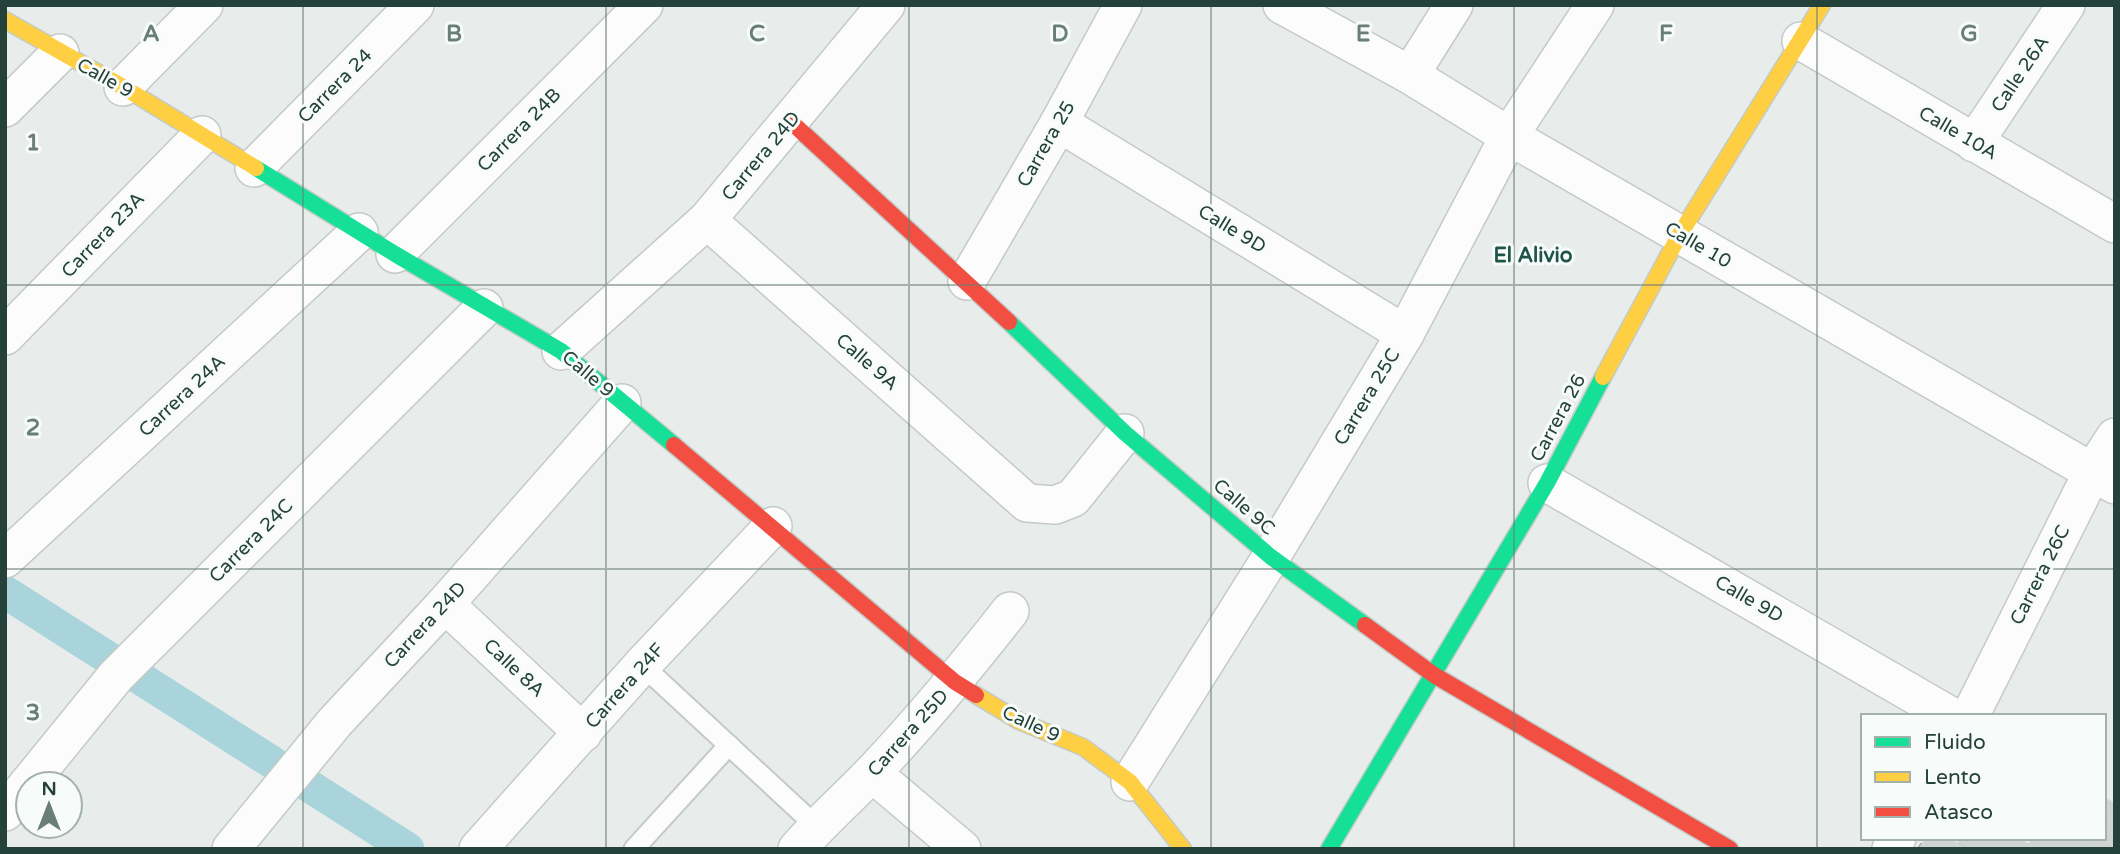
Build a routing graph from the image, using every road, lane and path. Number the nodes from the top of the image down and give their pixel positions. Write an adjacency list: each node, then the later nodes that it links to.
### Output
1 (204, 5): 15 (street)
2 (415, 5): 22 (street, Carrera 24)
3 (644, 5): 27 (street, Carrera 24B)
4 (886, 5): 17 (street, Carrera 24D)
5 (1123, 5): 18 (street, Carrera 25)
6 (1282, 5): 14 (street, Calle 10)
7 (1454, 5): 14 (street)
8 (1594, 5): 20 (street, Carrera 25C)
9 (1822, 5): 12 (street, Carrera 26)
10 (2066, 5): 21 (street, Calle 26A)
11 (5, 20): 13 (street, Calle 9)
12 (1801, 41): 21 (street, Calle 10A); 26 (street, Carrera 26)
13 (60, 53): 15 (street, Calle 9); 16 (street)
14 (1410, 75): 20 (street, Calle 10)
15 (122, 87): 19 (street, Calle 9)
16 (5, 108)
17 (790, 121): 23 (street, Carrera 24D); 28 (street, Calle 9C)
18 (1059, 123): 28 (street, Carrera 25); 30 (street, Calle 9D)
19 (202, 135): 22 (street, Calle 9); 31 (street, Carrera 23A)
20 (1509, 136): 26 (street, Calle 10); 30 (street, Carrera 25C)
21 (1974, 143): 24 (street, Calle 10A)
22 (254, 168): 25 (street, Calle 9)
23 (707, 220): 32 (street, Carrera 24D); 34 (street, Calle 9A)
24 (2115, 224)
25 (359, 232): 27 (street, Calle 9); 40 (street, Carrera 24A)
26 (1680, 234): 36 (street, Calle 10); 37 (street, Carrera 26)
27 (395, 254): 29 (street, Calle 9)
28 (967, 281): 34 (street, Calle 9C)
29 (484, 307): 32 (street, Calle 9); 50 (street, Carrera 24C)
30 (1405, 334): 39 (street, Carrera 25C)
31 (5, 335)
32 (561, 351): 33 (street, Calle 9)
33 (622, 403): 38 (street, Calle 9); 41 (street, Carrera 24D)
34 (1125, 433): 39 (street, Calle 9C)
35 (2115, 437): 36 (street, Carrera 26C)
36 (2104, 478): 47 (street, Carrera 26C)
37 (1547, 483): 44 (street, Carrera 26); 46 (street, Calle 9D)
38 (773, 526): 43 (street, Carrera 24F); 45 (street, Calle 9)
39 (1271, 557): 44 (street, Calle 9C); 52 (street, Carrera 25C)
40 (5, 559)
41 (445, 604): 48 (street, Calle 8A); 54 (street, Carrera 24D)
42 (1010, 611): 45 (street, Carrera 25D)
43 (642, 664): 48 (street, Carrera 24F); 49 (lane)
44 (1434, 675): 59 (street, Carrera 26); 60 (street, Calle 9C)
45 (954, 682): 51 (street, Carrera 25D); 52 (street, Calle 9)
46 (1948, 714)
47 (1971, 714)
48 (583, 733): 55 (street, Carrera 24F)
49 (729, 745): 53 (lane); 56 (lane)
50 (40, 770)
51 (872, 773): 53 (street, Carrera 25D); 57 (street)
52 (1130, 782): 58 (street)
53 (807, 838)
54 (243, 844)
55 (478, 849)
56 (634, 849)
57 (962, 849)
58 (1184, 849)
59 (1329, 849)
60 (1730, 849)

